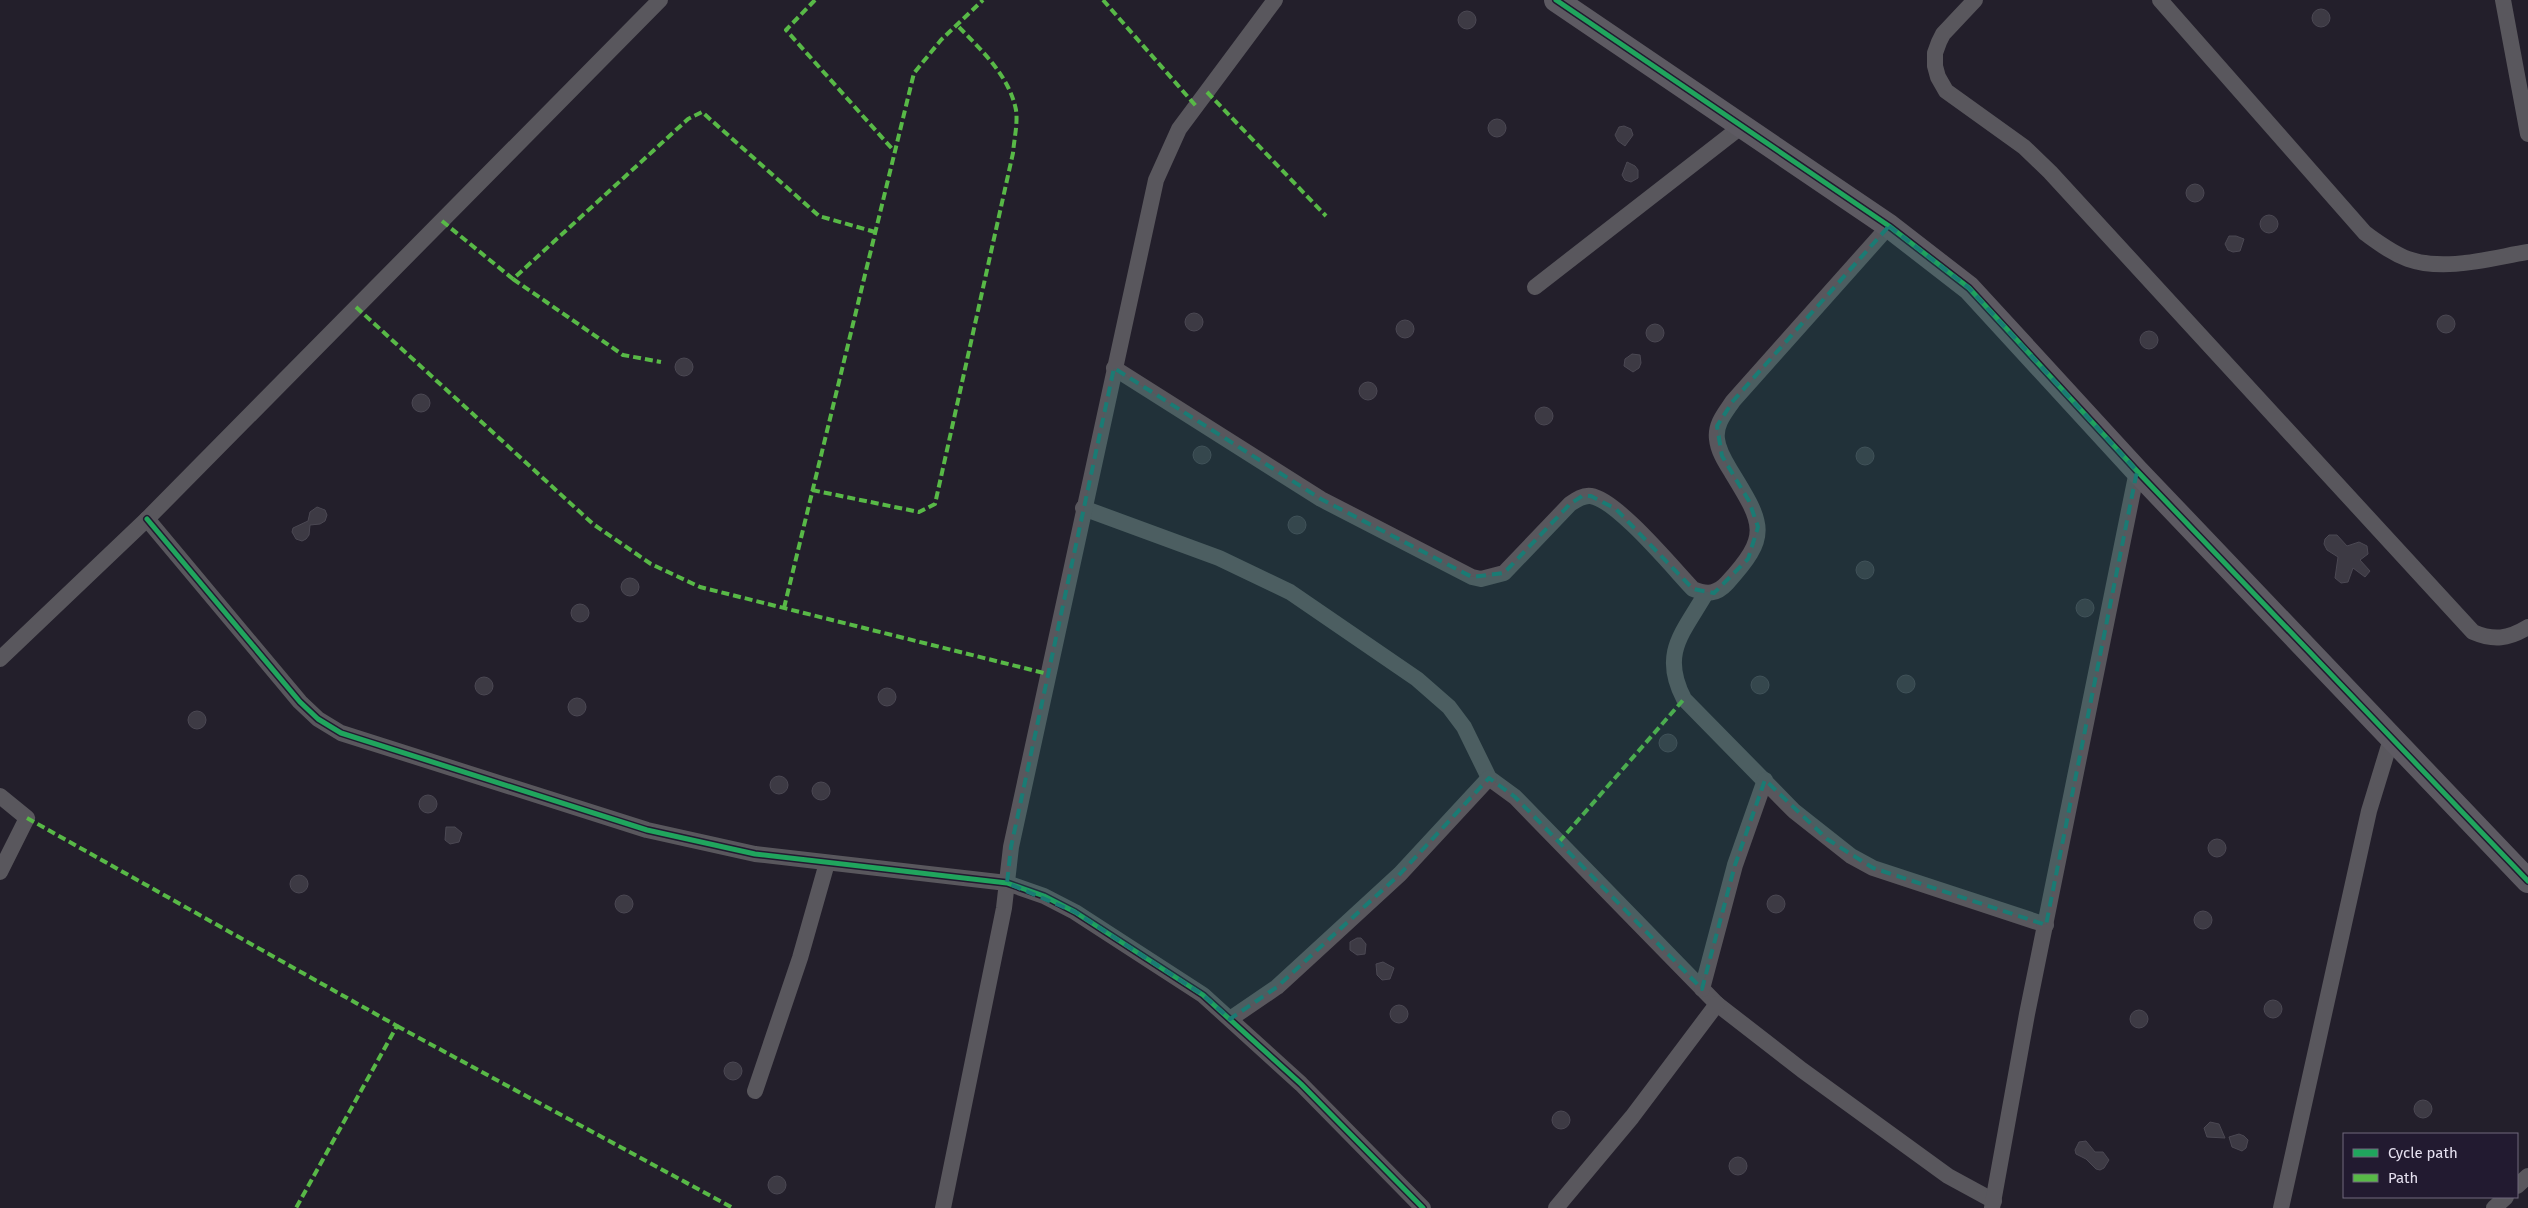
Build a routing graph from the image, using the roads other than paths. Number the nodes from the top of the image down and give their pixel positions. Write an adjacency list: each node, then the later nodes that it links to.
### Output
1 (660, 0): 15 (street)
2 (1275, 0): 12 (street)
3 (1556, 0): 7 (street)
4 (1975, 0): 17 (street)
5 (2160, 0): 10 (street)
6 (2503, 0): 8 (street)
7 (1742, 126): 9 (street); 11 (street)
8 (2528, 134)
9 (1889, 226): 13 (street); 16 (street)
10 (2528, 252)
11 (1535, 287)
12 (1114, 368): 14 (street); 16 (street)
13 (2137, 471): 19 (street); 27 (street)
14 (1084, 508): 20 (street); 26 (street)
15 (147, 519): 18 (street); 23 (street)
16 (1706, 593): 21 (street)
17 (2528, 627)
18 (0, 659)
19 (2392, 739): 25 (street); 39 (street)
20 (1489, 778): 28 (street); 30 (street)
21 (1765, 780): 27 (street); 28 (street)
22 (0, 796): 24 (street)
23 (827, 863): 26 (street); 31 (street)
24 (0, 872)
25 (2528, 881)
26 (1007, 883): 30 (street); 36 (street)
27 (2046, 925): 35 (street)
28 (1702, 989): 29 (street)
29 (1717, 1004): 35 (street); 38 (street)
30 (1230, 1019): 37 (street)
31 (754, 1091)
32 (2528, 1176): 33 (street)
33 (2518, 1185)
34 (2505, 1198): 40 (street)
35 (1993, 1204)
36 (943, 1208)
37 (1423, 1208)
38 (1556, 1208)
39 (2281, 1208)
40 (2494, 1208)

